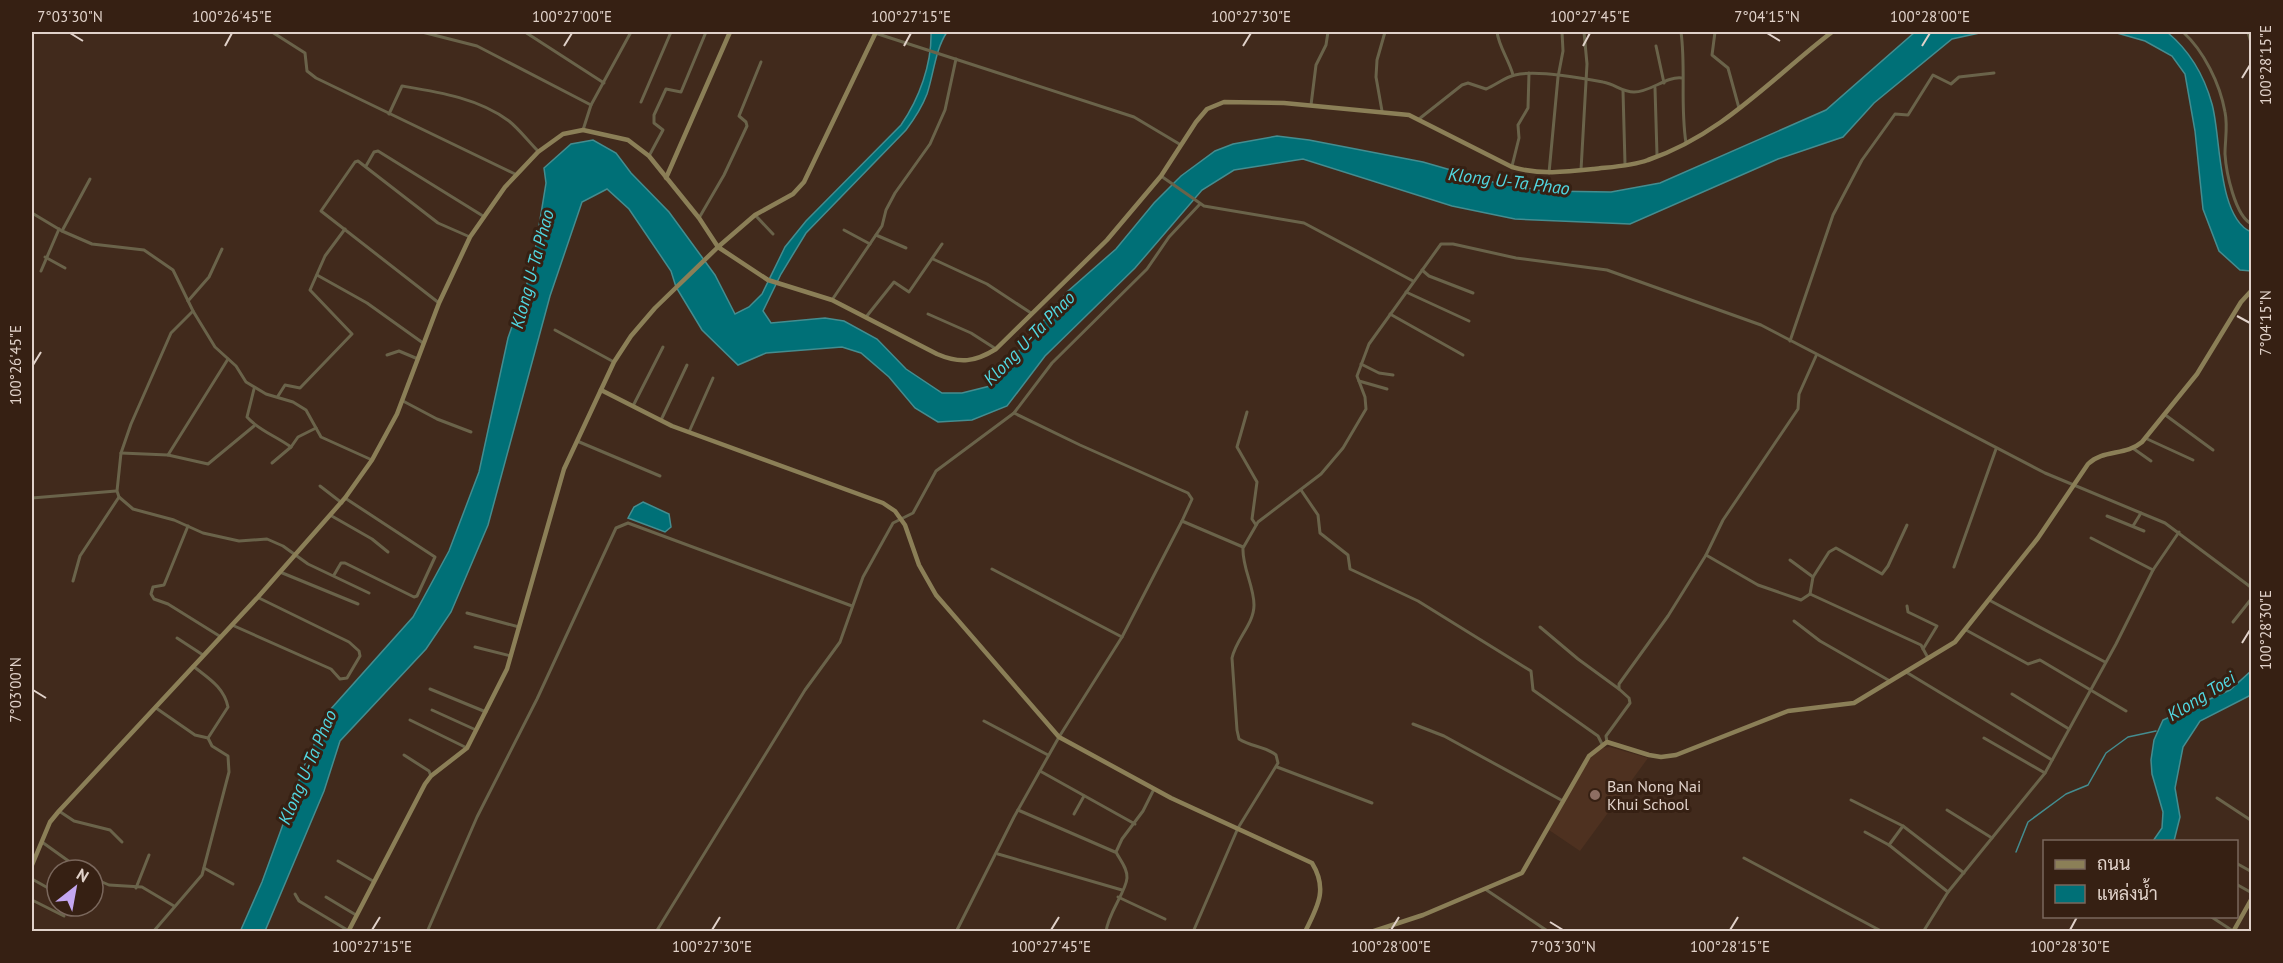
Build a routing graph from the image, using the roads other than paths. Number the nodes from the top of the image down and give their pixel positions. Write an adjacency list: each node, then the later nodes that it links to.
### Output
1 (272, 32): 38 (street)
2 (422, 32): 34 (street)
3 (525, 32): 29 (street)
4 (631, 32): 29 (street)
5 (671, 32): 33 (street)
6 (706, 32): 44 (street)
7 (730, 32): 53 (street)
8 (876, 32): 21 (street); 57 (street)
9 (1328, 32): 35 (street)
10 (1385, 32): 37 (street)
11 (1497, 32): 25 (street)
12 (1562, 32): 26 (street)
13 (1584, 32): 28 (street)
14 (1681, 32): 27 (street)
15 (1715, 32): 36 (street)
16 (1832, 32): 36 (street)
17 (2183, 32): 60 (street)
18 (2248, 32): 20 (street)
19 (1656, 46): 30 (street)
20 (2252, 46)
21 (956, 59): 42 (street); 65 (street)
22 (761, 62): 59 (street)
23 (1530, 73): 25 (street); 26 (street); 48 (street)
24 (1994, 73): 92 (street)
25 (1513, 75): 39 (street)
26 (1558, 77): 28 (street); 50 (street)
27 (1682, 78): 30 (street); 41 (street)
28 (1585, 79): 32 (street); 49 (street)
29 (604, 83): 34 (street)
30 (1664, 83): 31 (street)
31 (1655, 88): 32 (street); 45 (street)
32 (1623, 91): 46 (street)
33 (641, 102)
34 (591, 105): 40 (street)
35 (1311, 105): 37 (street); 42 (street)
36 (1740, 109): 41 (street)
37 (1382, 111): 39 (street)
38 (389, 114): 43 (street); 51 (street)
39 (1419, 119): 48 (street)
40 (583, 130): 43 (street); 44 (street)
41 (1687, 144): 45 (street)
42 (1181, 145): 52 (street)
43 (538, 152): 51 (street)
44 (649, 156): 53 (street)
45 (1658, 156): 46 (street)
46 (1625, 164): 49 (street)
47 (366, 166): 58 (street); 61 (street); 66 (street)
48 (1512, 167): 50 (street)
49 (1581, 170): 50 (street)
50 (1549, 172)
51 (515, 174): 58 (street)
52 (1161, 176): 55 (street); 86 (street)
53 (666, 178): 59 (street)
54 (90, 179): 62 (street)
55 (1199, 203): 78 (street); 114 (street)
56 (32, 213): 62 (street)
57 (755, 215): 64 (street); 69 (street)
58 (483, 216): 66 (street)
59 (699, 218): 69 (street)
60 (2252, 224)
61 (345, 229): 77 (street); 84 (street)
62 (60, 230): 72 (street); 83 (street)
63 (844, 230): 67 (street)
64 (773, 234)
65 (876, 236): 67 (street); 70 (street)
66 (470, 237): 84 (street)
67 (870, 244): 82 (street)
68 (942, 244): 73 (street)
69 (718, 247): 82 (street); 101 (street)
70 (906, 248)
71 (222, 249): 83 (street)
72 (45, 257): 74 (street); 76 (street)
73 (933, 258): 86 (street); 89 (street)
74 (65, 268)
75 (1422, 270): 78 (street); 81 (street); 92 (street)
76 (40, 271)
77 (317, 274): 93 (street); 110 (street)
78 (1413, 281): 80 (street)
79 (2252, 290): 115 (street)
80 (1406, 292): 88 (street); 90 (street)
81 (1473, 293)
82 (832, 300): 89 (street)
83 (188, 301): 85 (street)
84 (439, 303): 93 (street)
85 (193, 311): 99 (street); 127 (street)
86 (1031, 313): 95 (street)
87 (928, 314): 95 (street)
88 (1390, 314): 97 (street); 102 (street)
89 (866, 317): 95 (street)
90 (1469, 321)
91 (555, 330): 101 (street)
92 (1790, 341): 98 (street)
93 (423, 343): 100 (street)
94 (663, 347): 112 (street)
95 (996, 349)
96 (387, 355): 100 (street)
97 (1463, 355)
98 (1816, 356): 124 (street); 156 (street)
99 (228, 359): 108 (street); 128 (street)
100 (418, 359): 111 (street)
101 (614, 363): 109 (street)
102 (1361, 364): 104 (street); 106 (street)
103 (687, 365): 116 (street)
104 (1393, 375)
105 (713, 378): 120 (street)
106 (1359, 381): 107 (street); 136 (street)
107 (1387, 388)
108 (254, 389): 110 (street); 117 (street)
109 (601, 390): 112 (street); 122 (street)
110 (278, 396): 118 (street)
111 (403, 401): 119 (street); 129 (street)
112 (633, 406): 116 (street)
113 (1246, 412): 147 (street)
114 (1014, 413): 144 (street); 145 (street)
115 (2164, 414): 121 (street); 126 (street)
116 (661, 420): 120 (street)
117 (254, 426): 123 (street); 128 (street)
118 (316, 428): 123 (street); 129 (street)
119 (471, 432)
120 (689, 432): 144 (street)
121 (2145, 438): 125 (street); 130 (street)
122 (576, 440): 133 (street); 178 (street)
123 (291, 447): 132 (street)
124 (1996, 449): 135 (street); 158 (street)
125 (2134, 449): 131 (street); 135 (street)
126 (2213, 450)
127 (121, 453): 128 (street); 137 (street)
128 (168, 455)
129 (372, 460): 140 (street)
130 (2193, 460)
131 (2151, 461)
132 (272, 463)
133 (660, 476)
134 (320, 486): 140 (street)
135 (2073, 486): 141 (street); 170 (street)
136 (1301, 490): 147 (street); 209 (street)
137 (117, 491): 138 (street); 139 (street)
138 (119, 497): 146 (street); 164 (street)
139 (32, 498)
140 (343, 500): 142 (street); 162 (street)
141 (2141, 513): 149 (street); 151 (street)
142 (330, 515): 154 (street); 155 (street)
143 (2107, 516): 149 (street)
144 (900, 519): 172 (street); 206 (street)
145 (1182, 521): 153 (street); 182 (street)
146 (188, 525): 155 (street); 181 (street)
147 (1256, 525): 153 (street)
148 (1906, 525): 163 (street)
149 (2133, 526): 150 (street)
150 (2144, 531)
151 (2179, 532): 160 (street); 165 (street)
152 (2091, 538): 160 (street)
153 (1243, 548): 214 (street)
154 (388, 552)
155 (296, 555): 161 (street); 162 (street)
156 (1706, 555): 167 (street); 194 (street)
157 (1790, 560): 163 (street)
158 (1954, 567)
159 (992, 568): 182 (street)
160 (2153, 570): 189 (street)
161 (280, 572): 168 (street); 171 (street)
162 (334, 575): 166 (street)
163 (1813, 577): 167 (street)
164 (73, 581)
165 (2252, 588)
166 (369, 593)
167 (1810, 594): 185 (street)
168 (258, 597): 177 (street); 177 (street)
169 (2252, 598): 176 (street)
170 (1988, 599): 180 (street); 189 (street)
171 (358, 604)
172 (852, 606): 268 (street); 269 (street)
173 (1907, 606): 185 (street)
174 (467, 613): 178 (street)
175 (1794, 621): 192 (street)
176 (2232, 622)
177 (232, 625): 181 (street)
178 (519, 627): 187 (street)
179 (1540, 627): 194 (street)
180 (1966, 630): 188 (street); 195 (street)
181 (221, 637): 186 (street)
182 (1122, 637): 206 (street)
183 (177, 638): 186 (street)
184 (475, 647): 187 (street)
185 (1923, 649): 188 (street)
186 (204, 655): 190 (street)
187 (512, 656): 200 (street)
188 (1928, 658): 191 (street)
189 (2106, 662): 195 (street)
190 (193, 666): 197 (street); 207 (street)
191 (1906, 672): 192 (street); 213 (street)
192 (1890, 681): 209 (street)
193 (430, 689): 200 (street)
194 (1619, 689): 209 (street)
195 (2091, 689): 199 (street); 204 (street)
196 (2012, 694): 204 (street)
197 (154, 707): 207 (street); 224 (street)
198 (432, 711): 205 (street)
199 (2126, 711)
200 (486, 712): 205 (street)
201 (410, 720): 210 (street)
202 (984, 721): 212 (street)
203 (1413, 724): 222 (street)
204 (2069, 729): 213 (street)
205 (477, 731): 210 (street)
206 (1059, 737): 212 (street); 218 (street)
207 (208, 738): 245 (street)
208 (1984, 738): 216 (street)
209 (1605, 743): 222 (street)
210 (467, 748): 217 (street)
211 (404, 755): 217 (street)
212 (1049, 755): 215 (street)
213 (2052, 760): 216 (street)
214 (1277, 767): 223 (street); 231 (street)
215 (1040, 771): 219 (street); 225 (street)
216 (2045, 773): 233 (street)
217 (431, 776): 248 (street)
218 (1154, 789): 229 (street); 231 (street)
219 (1084, 796): 227 (street); 229 (street)
220 (2217, 798): 228 (street)
221 (1851, 800): 230 (street)
222 (1565, 802): 253 (street)
223 (1372, 803)
224 (59, 810): 234 (street); 235 (street)
225 (1018, 810): 237 (street); 238 (street)
226 (1947, 810): 233 (street)
227 (1074, 814)
228 (2252, 821)
229 (1135, 824): 237 (street)
230 (1903, 826): 236 (street); 247 (street)
231 (1238, 828): 272 (street); 273 (street)
232 (1865, 832): 236 (street)
233 (1992, 838): 247 (street)
234 (42, 842): 240 (street); 244 (street)
235 (122, 842)
236 (1889, 846): 255 (street)
237 (1116, 852): 254 (street)
238 (998, 854): 254 (street); 270 (street)
239 (149, 855): 252 (street)
240 (64, 858)
241 (1744, 858): 276 (street)
242 (338, 861): 248 (street)
243 (2238, 864): 246 (street)
244 (32, 865)
245 (204, 868): 250 (street); 261 (street)
246 (2252, 872)
247 (1964, 873): 255 (street)
248 (373, 881): 262 (street)
249 (105, 883): 252 (street)
250 (233, 884)
251 (2238, 885): 256 (street)
252 (136, 888): 261 (street)
253 (1485, 889): 274 (street); 275 (street)
254 (1122, 890): 259 (street)
255 (1948, 891): 277 (street)
256 (2252, 893)
257 (295, 894): 265 (street)
258 (326, 897): 262 (street)
259 (1118, 897): 264 (street); 271 (street)
260 (2252, 898): 266 (street)
261 (174, 906): 267 (street)
262 (356, 915): 265 (street)
263 (2213, 918): 266 (street)
264 (1165, 919)
265 (349, 931)
266 (2233, 931)
267 (153, 932)
268 (427, 932)
269 (656, 932)
270 (956, 932)
271 (1106, 932)
272 (1193, 932)
273 (1305, 932)
274 (1371, 932)
275 (1549, 932)
276 (1883, 932)
277 (1923, 932)

